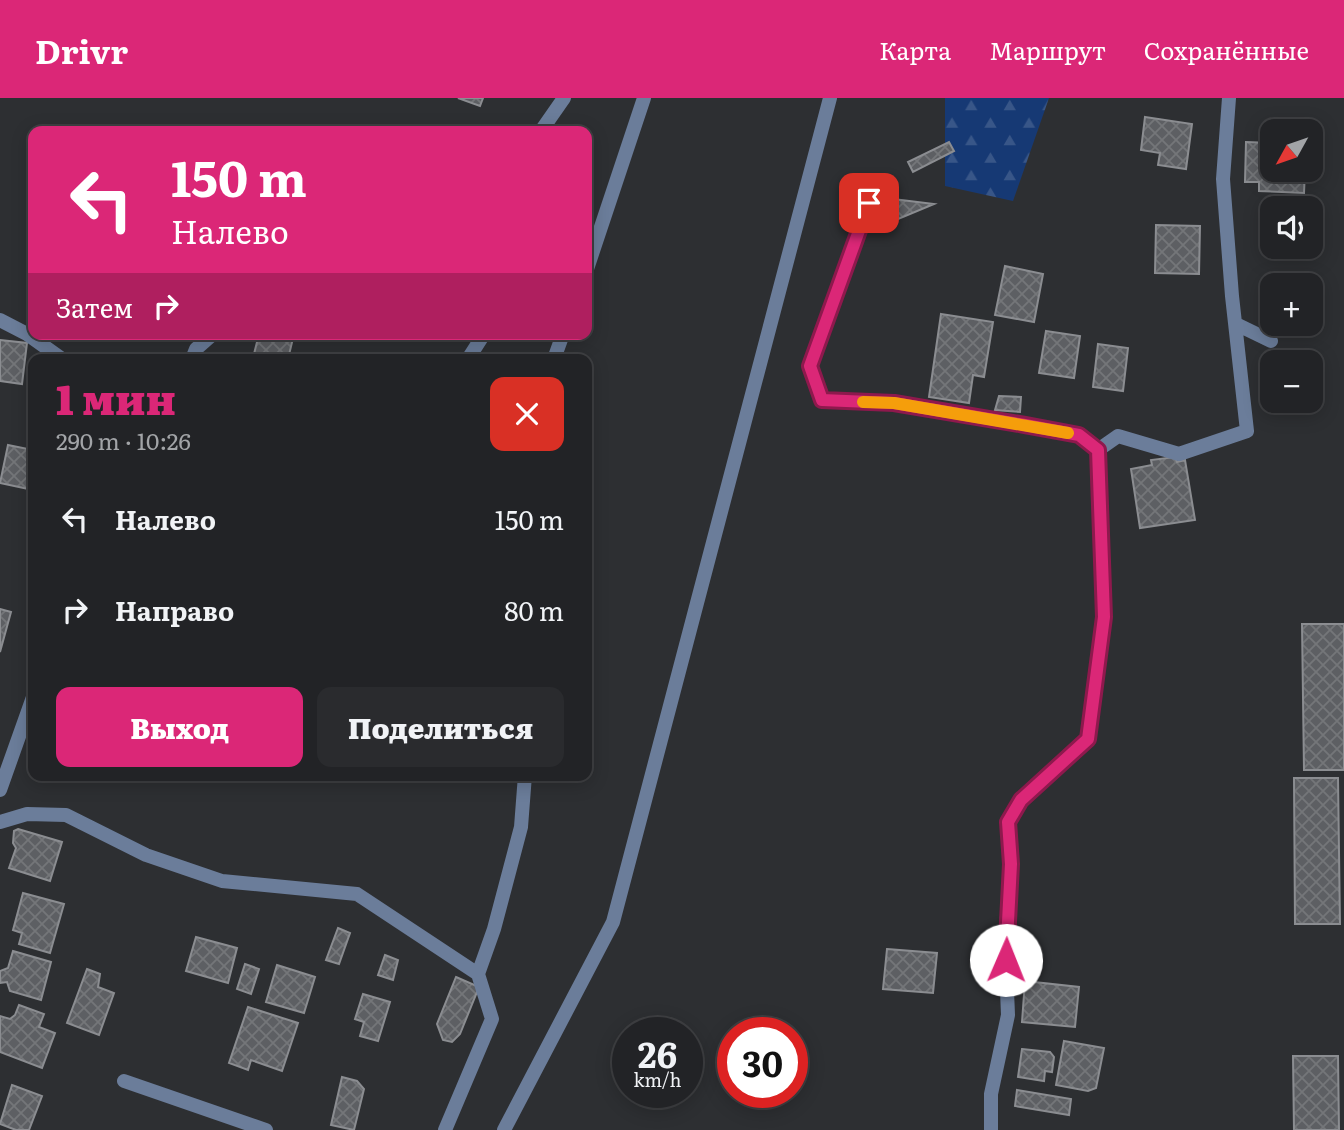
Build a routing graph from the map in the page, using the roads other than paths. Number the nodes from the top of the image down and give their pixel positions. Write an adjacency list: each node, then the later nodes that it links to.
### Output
1 (564, 98): 5 (street)
2 (644, 98): 7 (street)
3 (830, 98): 25 (street)
4 (1229, 98): 9 (street)
5 (544, 126)
6 (869, 203): 16 (street)
7 (592, 254)
8 (0, 320): 10 (street)
9 (1236, 324): 13 (street); 16 (street)
10 (28, 335)
11 (35, 340): 14 (street)
12 (206, 340): 15 (street)
13 (1271, 341)
14 (55, 354)
15 (194, 354)
16 (1098, 450): 26 (street)
17 (28, 711): 19 (street)
18 (525, 781): 21 (street)
19 (0, 790)
20 (0, 822): 21 (street)
21 (478, 974): 24 (street)
22 (124, 1081): 23 (street)
23 (266, 1130)
24 (445, 1130)
25 (504, 1130)
26 (991, 1130)

